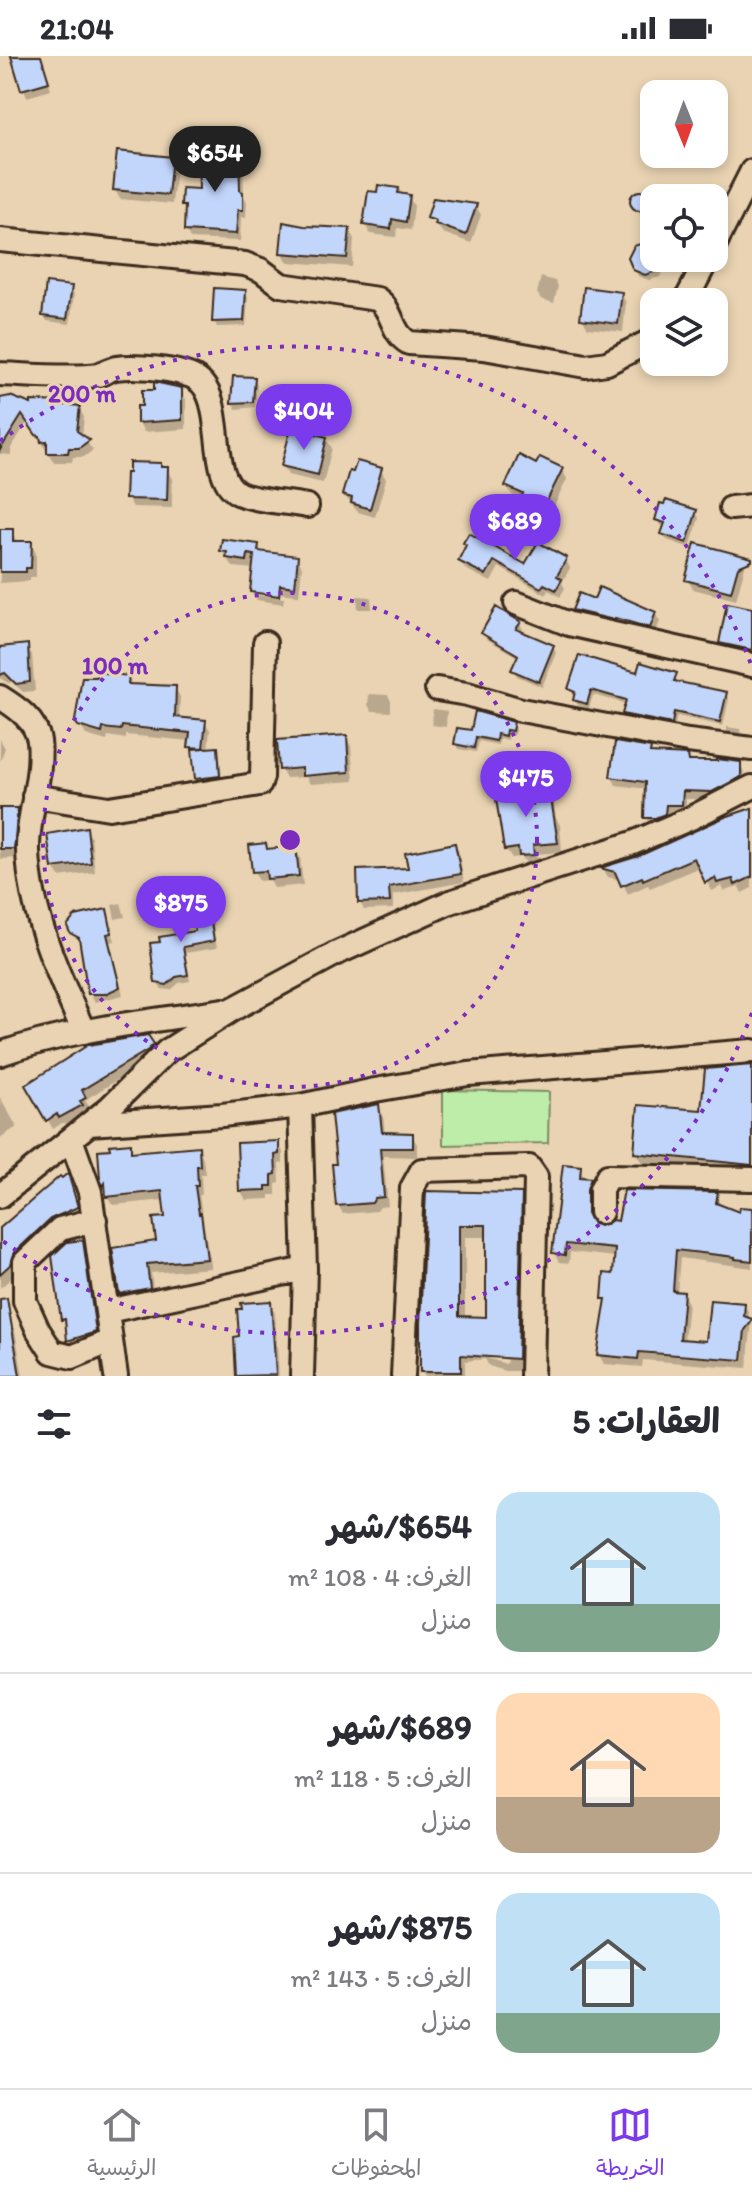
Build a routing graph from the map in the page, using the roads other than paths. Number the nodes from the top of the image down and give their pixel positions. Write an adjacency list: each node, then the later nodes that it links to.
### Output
1 (752, 171): 2 (street)
2 (728, 218)
3 (0, 240): 4 (street)
4 (640, 346)
5 (0, 374): 6 (street)
6 (307, 506)
7 (516, 603): 9 (street)
8 (265, 643): 14 (street)
9 (752, 665)
10 (437, 689): 12 (street)
11 (0, 697): 14 (street)
12 (752, 749)
13 (752, 787): 15 (street)
14 (34, 796): 16 (street)
15 (233, 1009): 16 (street); 20 (street)
16 (84, 1032): 18 (street)
17 (752, 1051): 19 (street)
18 (0, 1054)
19 (300, 1106): 20 (street); 26 (street)
20 (89, 1124): 21 (street)
21 (71, 1139): 23 (street); 25 (street)
22 (752, 1179): 24 (street)
23 (0, 1196)
24 (601, 1212)
25 (95, 1220): 27 (street); 28 (street)
26 (305, 1269): 27 (street); 30 (street)
27 (108, 1311): 28 (street)
28 (111, 1341): 29 (street)
29 (116, 1376)
30 (302, 1376)
31 (403, 1376): 32 (street)
32 (532, 1376)

